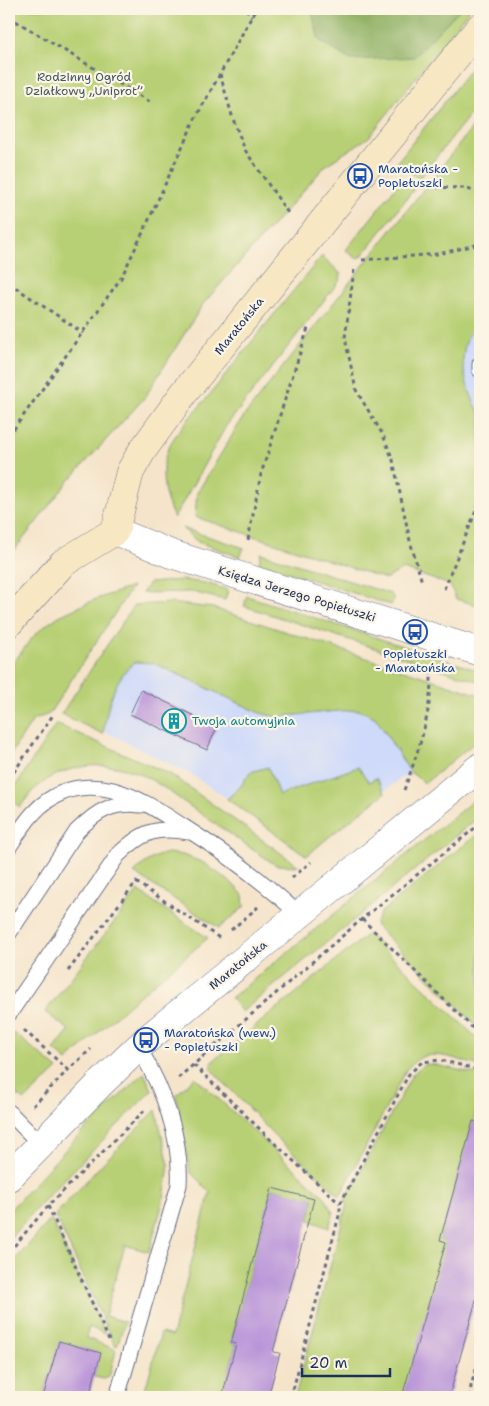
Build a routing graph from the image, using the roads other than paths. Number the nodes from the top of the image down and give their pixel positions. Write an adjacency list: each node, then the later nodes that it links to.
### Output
1 (480, 27): 4 (main road, Maratońska)
2 (480, 364): 3 (lane)
3 (480, 370)
4 (115, 531): 5 (main road); 6 (street, Księdza Jerzego Popiełuszki)
5 (9, 623)
6 (480, 652)
7 (480, 768): 11 (street, Maratońska)
8 (153, 807): 9 (lane); 10 (lane); 12 (lane)
9 (193, 832): 11 (lane); 13 (lane)
10 (9, 847)
11 (299, 915): 14 (street, Maratońska)
12 (9, 933)
13 (9, 1014)
14 (139, 1048): 16 (street, Maratońska); 18 (lane)
15 (9, 1112): 16 (lane)
16 (40, 1144): 17 (street, Maratońska)
17 (9, 1177)
18 (117, 1397)

